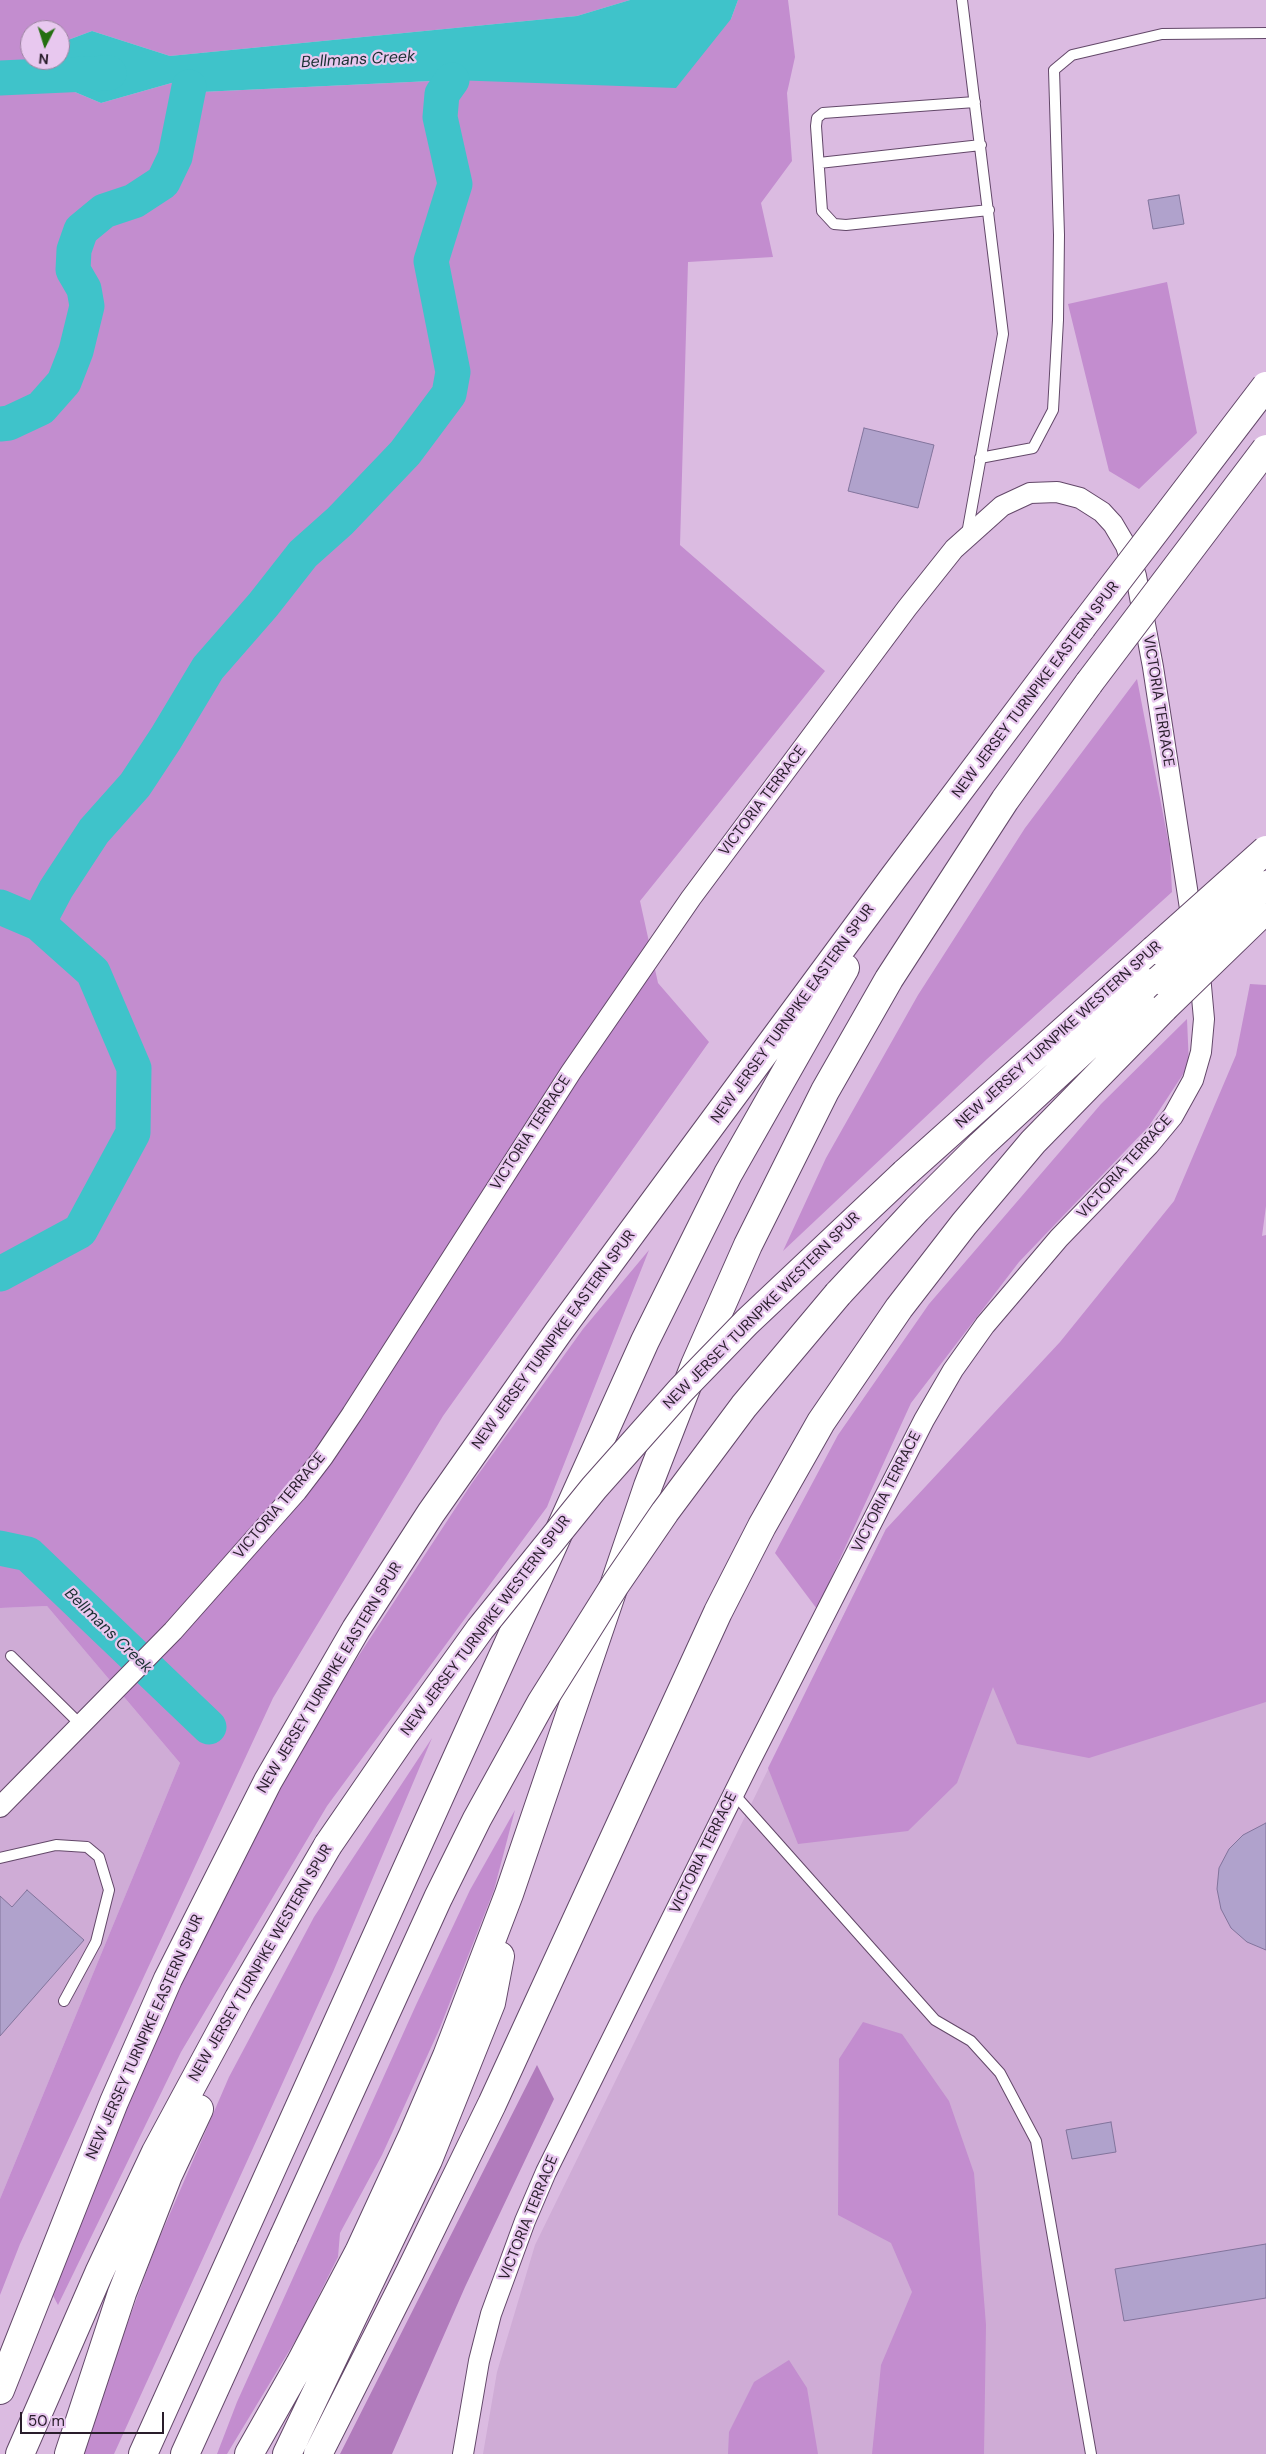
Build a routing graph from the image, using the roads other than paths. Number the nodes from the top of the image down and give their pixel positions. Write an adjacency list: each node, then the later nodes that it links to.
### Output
1 (960, 1): 3 (lane)
2 (1266, 33): 9 (lane)
3 (975, 102): 4 (lane); 5 (lane)
4 (980, 145): 5 (lane); 6 (lane)
5 (819, 163): 6 (lane)
6 (989, 210): 9 (lane)
7 (1266, 386): 12 (highway, NEW JERSEY TURNPIKE EASTERN SPUR, bridge)
8 (1266, 449): 20 (highway, bridge)
9 (980, 458): 10 (lane)
10 (966, 538): 16 (street, VICTORIA TERRACE); 17 (street, VICTORIA TERRACE)
11 (1266, 850): 21 (highway, NEW JERSEY TURNPIKE WESTERN SPUR, bridge)
12 (894, 877): 23 (highway, NEW JERSEY TURNPIKE EASTERN SPUR); 26 (highway)
13 (1266, 885): 27 (highway, NEW JERSEY TURNPIKE WESTERN SPUR, bridge)
14 (1266, 909): 30 (highway, bridge)
15 (11, 1656): 16 (lane)
16 (81, 1725): 18 (street, VICTORIA TERRACE)
17 (734, 1794): 31 (street, VICTORIA TERRACE); 32 (lane)
18 (0, 1807)
19 (0, 1858): 22 (lane)
20 (516, 1874): 28 (highway); 29 (highway)
21 (239, 1998): 24 (highway, NEW JERSEY TURNPIKE WESTERN SPUR); 25 (highway)
22 (64, 2001)
23 (0, 2390)
24 (20, 2454)
25 (69, 2454)
26 (143, 2454)
27 (185, 2454)
28 (249, 2454)
29 (287, 2454)
30 (318, 2454)
31 (463, 2454)
32 (1091, 2454)

